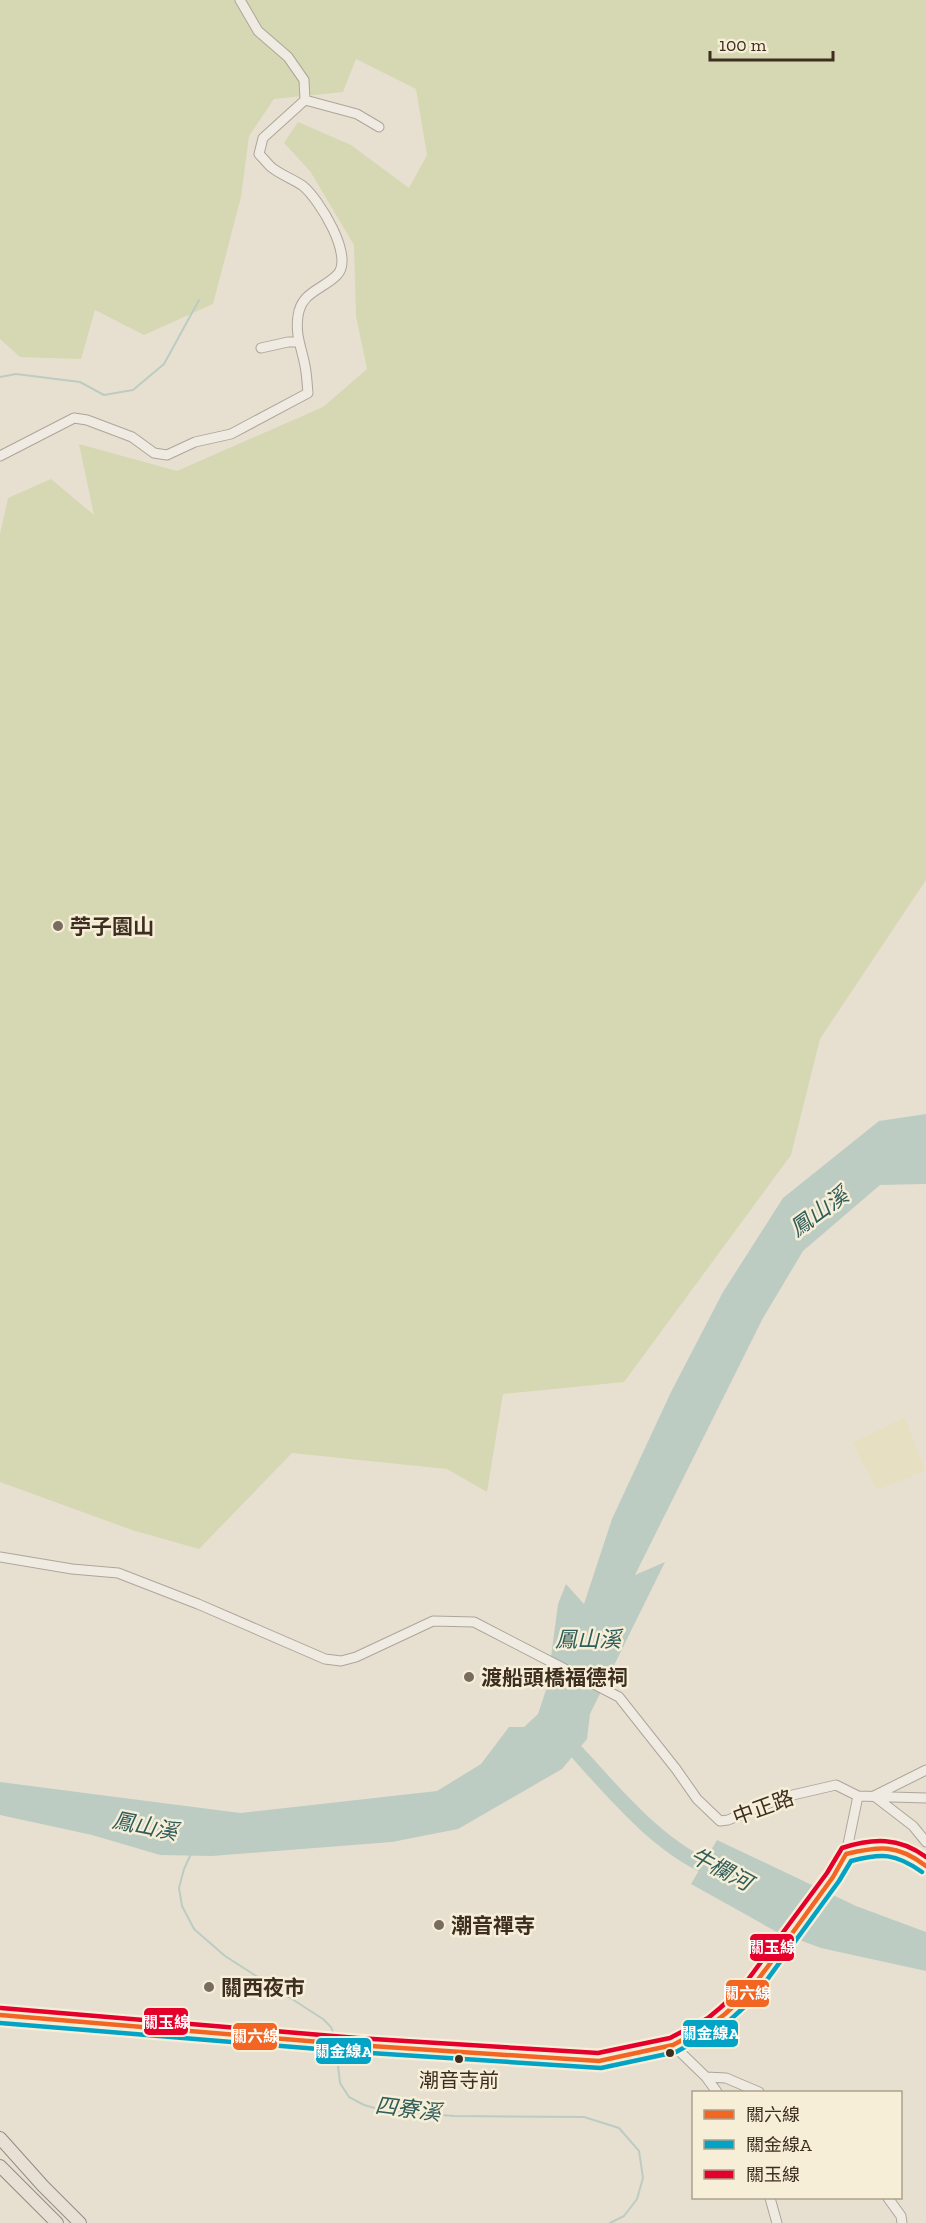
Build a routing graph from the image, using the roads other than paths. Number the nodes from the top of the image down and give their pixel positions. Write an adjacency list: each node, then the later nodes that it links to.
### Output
1 (240, 0): 2 (street)
2 (305, 100): 3 (street); 4 (street)
3 (379, 127)
4 (298, 342): 5 (street); 6 (street)
5 (261, 348)
6 (0, 456)
7 (0, 1557): 9 (street, 中正路)
8 (926, 1770): 10 (street)
9 (858, 1796): 10 (street, 中正路); 13 (street)
10 (874, 1796): 11 (street, 中正路); 12 (street)
11 (926, 1798)
12 (926, 1842)
13 (846, 1854): 14 (main road); 16 (main road)
14 (926, 1866)
15 (0, 2015): 16 (main road)
16 (673, 2045): 17 (street)
17 (706, 2077): 18 (street); 19 (street)
18 (716, 2091)
19 (757, 2091)
20 (0, 2138): 25 (main road)
21 (0, 2166): 24 (main road)
22 (770, 2199): 26 (street)
23 (889, 2199): 27 (street)
24 (57, 2223)
25 (80, 2223)
26 (777, 2223)
27 (902, 2223)

